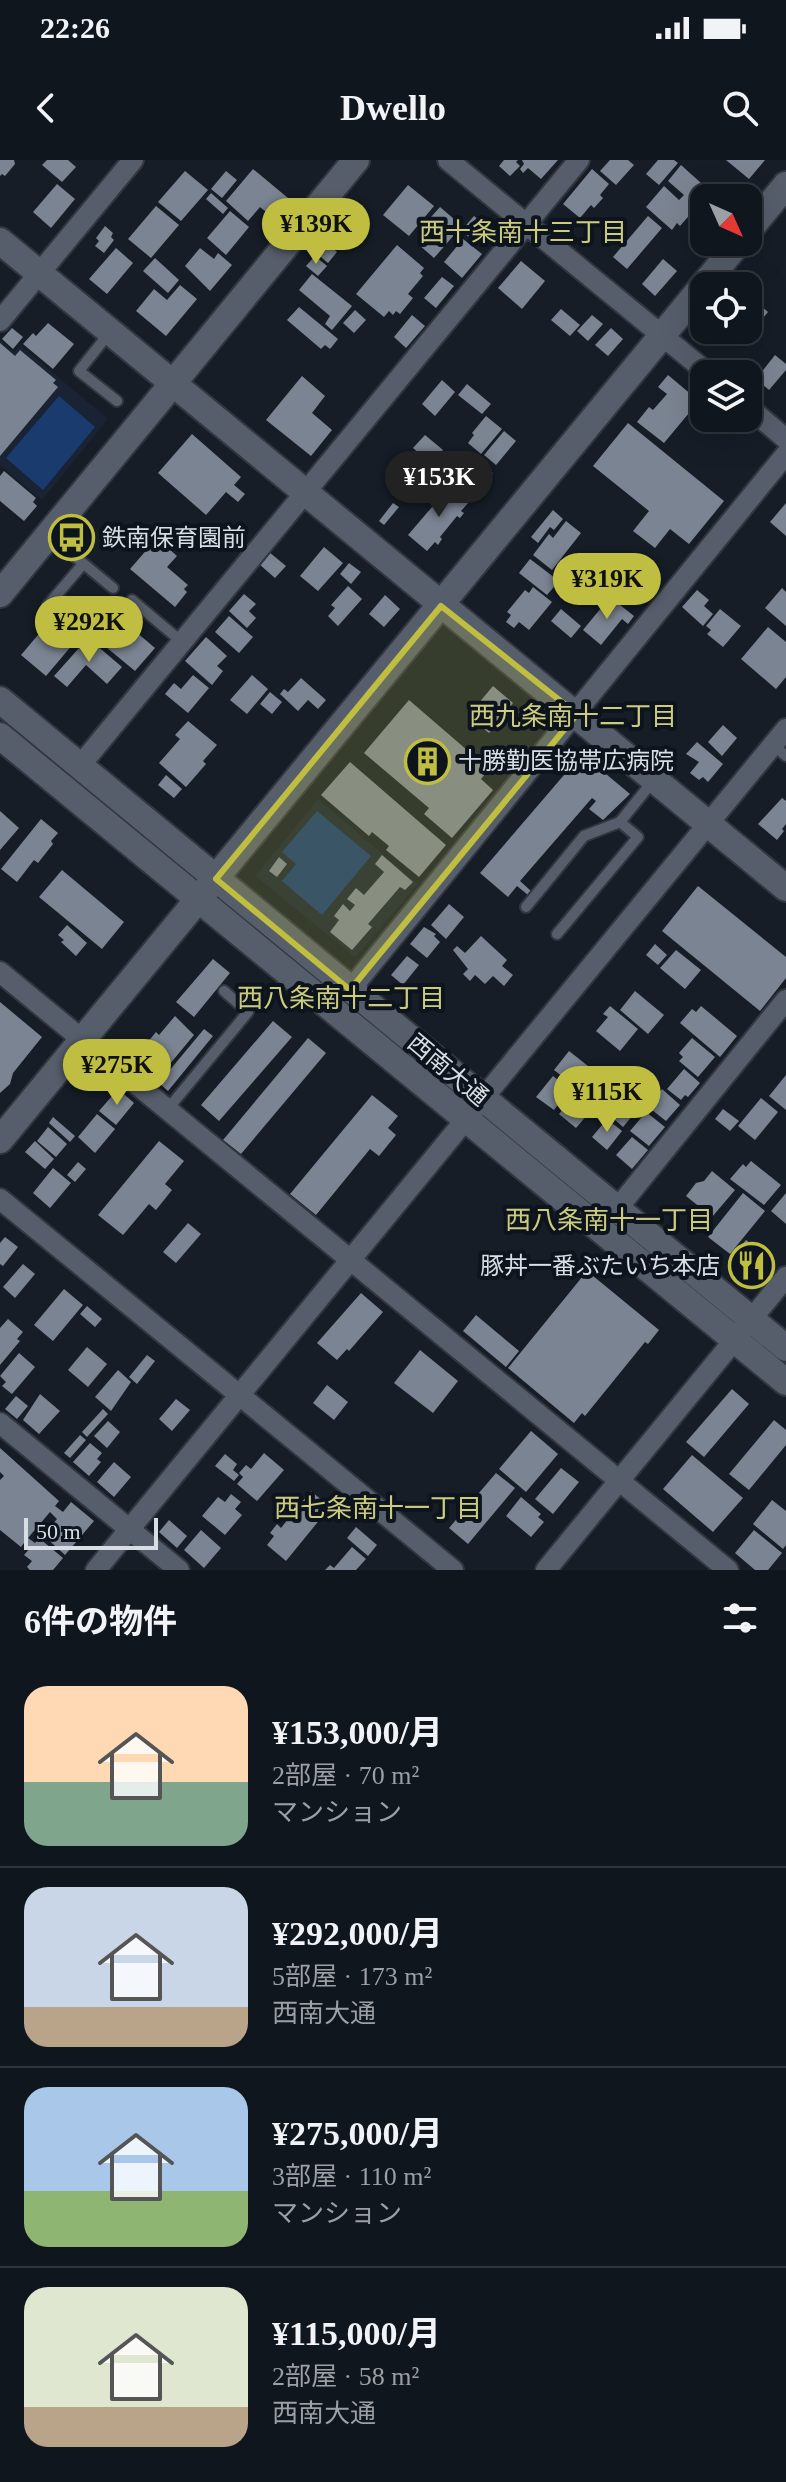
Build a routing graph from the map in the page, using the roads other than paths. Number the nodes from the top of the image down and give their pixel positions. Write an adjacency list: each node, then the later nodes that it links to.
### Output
1 (133, 160): 10 (street)
2 (356, 160): 15 (street)
3 (448, 160): 7 (street)
4 (579, 160): 7 (street)
5 (786, 185): 6 (street)
6 (762, 214)
7 (526, 223): 13 (street); 20 (street)
8 (0, 241): 10 (street)
9 (728, 256): 13 (street)
10 (39, 273): 11 (street); 12 (street)
11 (0, 321)
12 (110, 332): 15 (street); 16 (lane)
13 (662, 336): 14 (street); 27 (street)
14 (692, 360)
15 (173, 384): 20 (street); 21 (street)
16 (117, 401)
17 (762, 419): 18 (street)
18 (786, 439)
19 (786, 454): 30 (street)
20 (306, 493): 27 (street); 28 (street)
21 (49, 535): 22 (lane); 24 (street)
22 (83, 564): 23 (lane); 26 (lane)
23 (113, 588)
24 (0, 594)
25 (132, 600): 28 (lane)
26 (48, 605)
27 (441, 606): 30 (street); 37 (street)
28 (182, 642): 33 (street)
29 (0, 700): 33 (street, 西南大通)
30 (577, 714): 34 (street); 43 (street)
31 (0, 736): 39 (street, 西南大通)
32 (782, 743): 36 (street)
33 (79, 767): 37 (street, 西南大通)
34 (654, 779): 35 (lane); 36 (street)
35 (620, 822): 40 (lane); 41 (lane)
36 (707, 824): 38 (street); 47 (street)
37 (216, 879): 39 (street); 43 (street, 西南大通)
38 (786, 888)
39 (198, 900): 46 (street); 49 (street, 西南大通)
40 (526, 907)
41 (557, 934)
42 (0, 972): 46 (street)
43 (350, 990): 47 (street, 西南大通)
44 (224, 991): 48 (lane)
45 (786, 1000): 52 (street)
46 (82, 1040): 48 (street); 50 (street)
47 (483, 1100): 49 (street); 52 (street, 西南大通)
48 (167, 1110): 53 (street)
49 (467, 1120): 53 (street); 56 (street, 西南大通)
50 (0, 1140)
51 (0, 1199): 59 (street)
52 (617, 1209): 55 (street, 西南大通)
53 (349, 1260): 59 (street); 61 (street)
54 (786, 1277): 55 (street)
55 (751, 1319): 56 (street); 57 (street, 西南大通)
56 (734, 1340): 58 (street, 西南大通); 61 (street)
57 (786, 1348)
58 (786, 1382)
59 (242, 1395): 62 (street); 65 (street)
60 (0, 1423): 62 (street)
61 (619, 1481): 66 (street); 67 (street)
62 (130, 1529): 63 (street); 64 (street)
63 (96, 1570)
64 (179, 1570)
65 (453, 1570)
66 (546, 1570)
67 (728, 1570)

